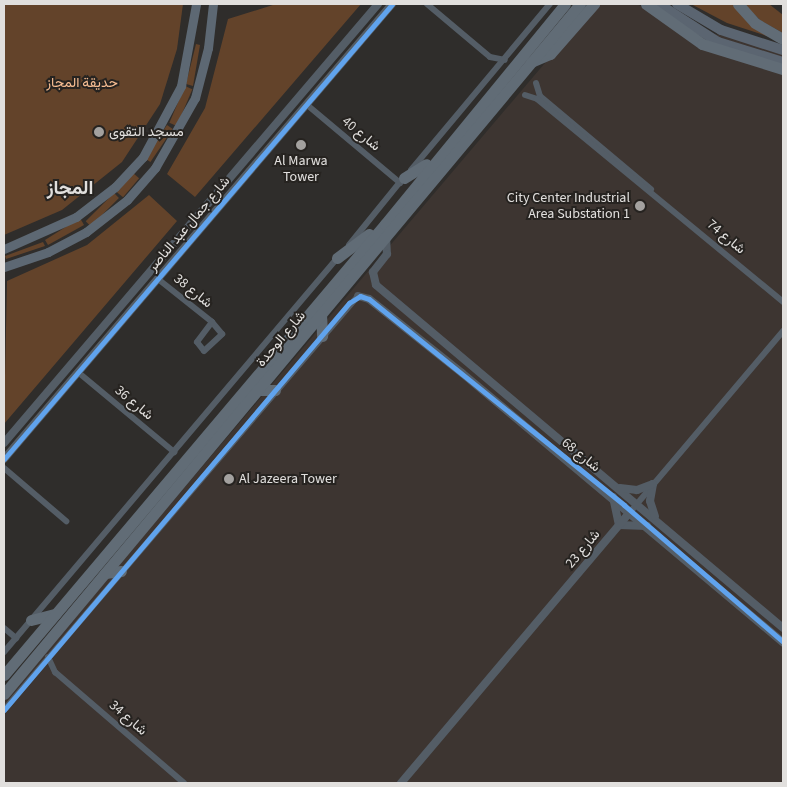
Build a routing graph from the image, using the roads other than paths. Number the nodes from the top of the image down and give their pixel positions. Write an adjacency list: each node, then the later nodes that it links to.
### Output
1 (196, 4): 35 (main road)
2 (207, 4): 17 (main road)
3 (213, 4): 17 (main road)
4 (378, 4): 16 (street, شارع جمال عبد الناصر)
5 (388, 4): 6 (street)
6 (392, 4): 20 (street, شارع جمال عبد الناصر)
7 (427, 4): 21 (street)
8 (550, 4): 22 (street)
9 (565, 4): 30 (highway, شارع الوحدة)
10 (580, 4): 23 (highway, شارع الوحدة)
11 (594, 4): 23 (highway)
12 (646, 4): 25 (highway)
13 (659, 4): 24 (main road)
14 (677, 4): 19 (main road)
15 (738, 4): 18 (highway)
16 (360, 24): 20 (street); 49 (street, شارع جمال عبد الناصر)
17 (212, 25): 37 (main road)
18 (783, 39)
19 (783, 50)
20 (348, 55): 29 (street, شارع جمال عبد الناصر)
21 (490, 57): 22 (street); 26 (street)
22 (504, 60): 26 (street)
23 (531, 62): 34 (highway, شارع الوحدة)
24 (783, 62)
25 (783, 69)
26 (495, 71): 31 (street)
27 (536, 82): 32 (street, شارع 74)
28 (525, 96): 32 (street, شارع 74)
29 (306, 104): 31 (street, شارع 40); 38 (street, شارع جمال عبد الناصر)
30 (442, 154): 31 (highway); 33 (highway, شارع الوحدة)
31 (402, 180): 36 (street)
32 (653, 192): 40 (street, شارع 74)
33 (385, 224): 36 (highway); 70 (highway, شارع الوحدة)
34 (386, 236): 41 (highway, شارع الوحدة); 42 (street, شارع 68)
35 (4, 250)
36 (337, 258): 56 (street)
37 (4, 267)
38 (158, 279): 43 (street, شارع 38); 47 (street, شارع جمال عبد الناصر)
39 (358, 296): 44 (street, شارع 68); 46 (street)
40 (783, 302)
41 (321, 314): 46 (highway); 50 (highway, شارع الوحدة)
42 (414, 318): 44 (street); 53 (street, شارع 68)
43 (212, 322): 43 (street, شارع 38)
44 (404, 327): 48 (street, شارع 68)
45 (783, 331): 59 (street, شارع 23)
46 (322, 336): 51 (street)
47 (79, 373): 52 (street, شارع جمال عبد الناصر); 56 (street, شارع 36)
48 (462, 373): 53 (street); 61 (street, شارع 68)
49 (52, 386): 52 (street); 54 (street, شارع جمال عبد الناصر)
50 (258, 390): 51 (highway); 69 (highway, شارع الوحدة)
51 (275, 390): 68 (street)
52 (42, 415): 57 (street, شارع جمال عبد الناصر)
53 (545, 427): 60 (street, شارع 68)
54 (6, 441): 55 (street)
55 (4, 452)
56 (174, 452): 71 (street)
57 (4, 459)
58 (4, 468): 65 (street)
59 (653, 484): 60 (street); 62 (street, شارع 23); 64 (street)
60 (618, 488): 62 (street, شارع 68)
61 (612, 495): 63 (street, شارع 68); 66 (street)
62 (637, 503): 63 (street, شارع 23); 64 (street, شارع 68)
63 (630, 511): 66 (street, شارع 23); 67 (street, شارع 68)
64 (657, 519): 73 (street, شارع 68)
65 (66, 521)
66 (619, 525): 67 (street); 85 (street, شارع 23)
67 (649, 527): 75 (street, شارع 68)
68 (121, 571): 69 (highway); 77 (street)
69 (105, 573): 79 (highway, شارع الوحدة)
70 (56, 613): 71 (highway); 81 (highway, شارع الوحدة)
71 (32, 620): 74 (street)
72 (4, 628): 74 (street)
73 (783, 628)
74 (16, 638): 76 (street)
75 (783, 642)
76 (4, 652)
77 (48, 657): 78 (street); 80 (street, شارع 34)
78 (38, 669): 79 (highway); 80 (street); 83 (street)
79 (24, 670): 82 (highway, شارع الوحدة)
80 (55, 672): 84 (street, شارع 34)
81 (4, 675)
82 (4, 694)
83 (4, 710)
84 (184, 783)
85 (401, 783)

